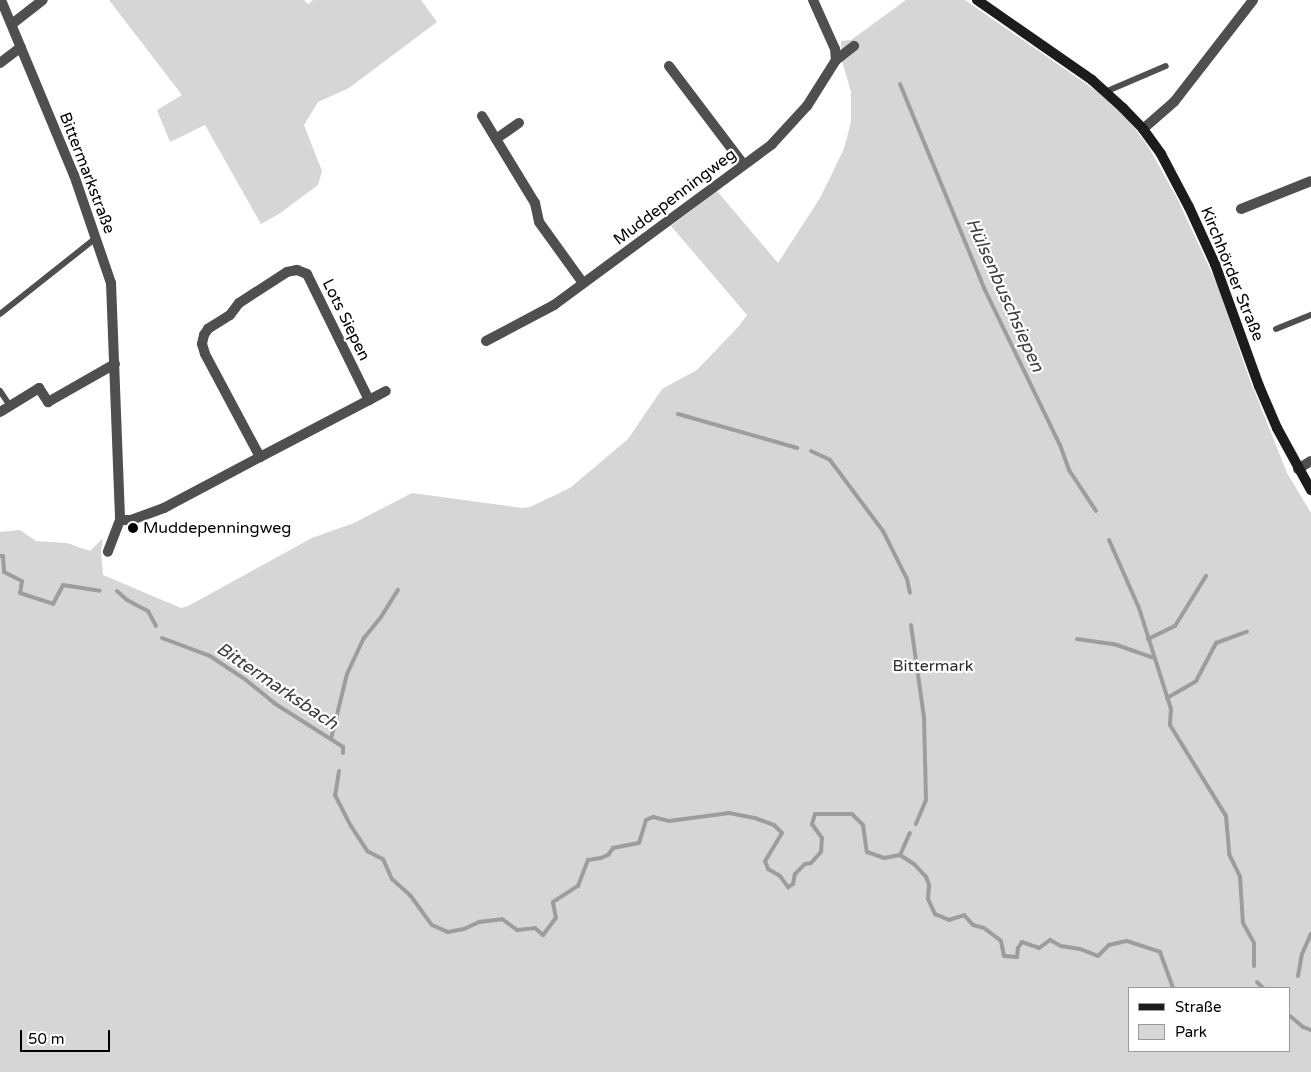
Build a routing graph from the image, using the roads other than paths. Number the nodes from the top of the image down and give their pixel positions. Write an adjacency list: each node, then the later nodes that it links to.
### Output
1 (1, 0): 6 (street, Bittermarkstraße)
2 (43, 0): 6 (street)
3 (813, 0): 9 (street)
4 (978, 0): 13 (main road, Kirchhörder Straße)
5 (1252, 0): 16 (street)
6 (12, 24): 8 (street, Bittermarkstraße)
7 (854, 46): 9 (street, Muddepenningweg)
8 (21, 47): 10 (street); 21 (street, Bittermarkstraße)
9 (836, 60): 18 (street, Muddepenningweg)
10 (0, 63)
11 (669, 66): 18 (street)
12 (1166, 66): 13 (lane)
13 (1105, 92): 16 (main road, Kirchhörder Straße)
14 (482, 116): 17 (street)
15 (519, 123): 17 (street)
16 (1143, 129): 35 (main road, Kirchhörder Straße)
17 (496, 139): 22 (street)
18 (743, 164): 22 (street, Muddepenningweg)
19 (1311, 181): 20 (street)
20 (1242, 209)
21 (96, 238): 23 (lane); 27 (street, Bittermarkstraße)
22 (583, 282): 26 (street, Muddepenningweg)
23 (0, 314)
24 (1311, 315): 25 (lane)
25 (1276, 329)
26 (486, 341)
27 (115, 364): 31 (street); 37 (street, Bittermarkstraße)
28 (0, 391): 31 (lane)
29 (386, 391): 30 (street)
30 (369, 400): 33 (street); 33 (street, Lots Siepen)
31 (10, 406): 32 (street)
32 (0, 412)
33 (260, 457): 37 (street)
34 (1311, 461): 35 (street)
35 (1298, 469): 36 (main road, Kirchhörder Straße)
36 (1311, 490)
37 (120, 520): 38 (street, Bittermarkstraße)
38 (108, 552)

